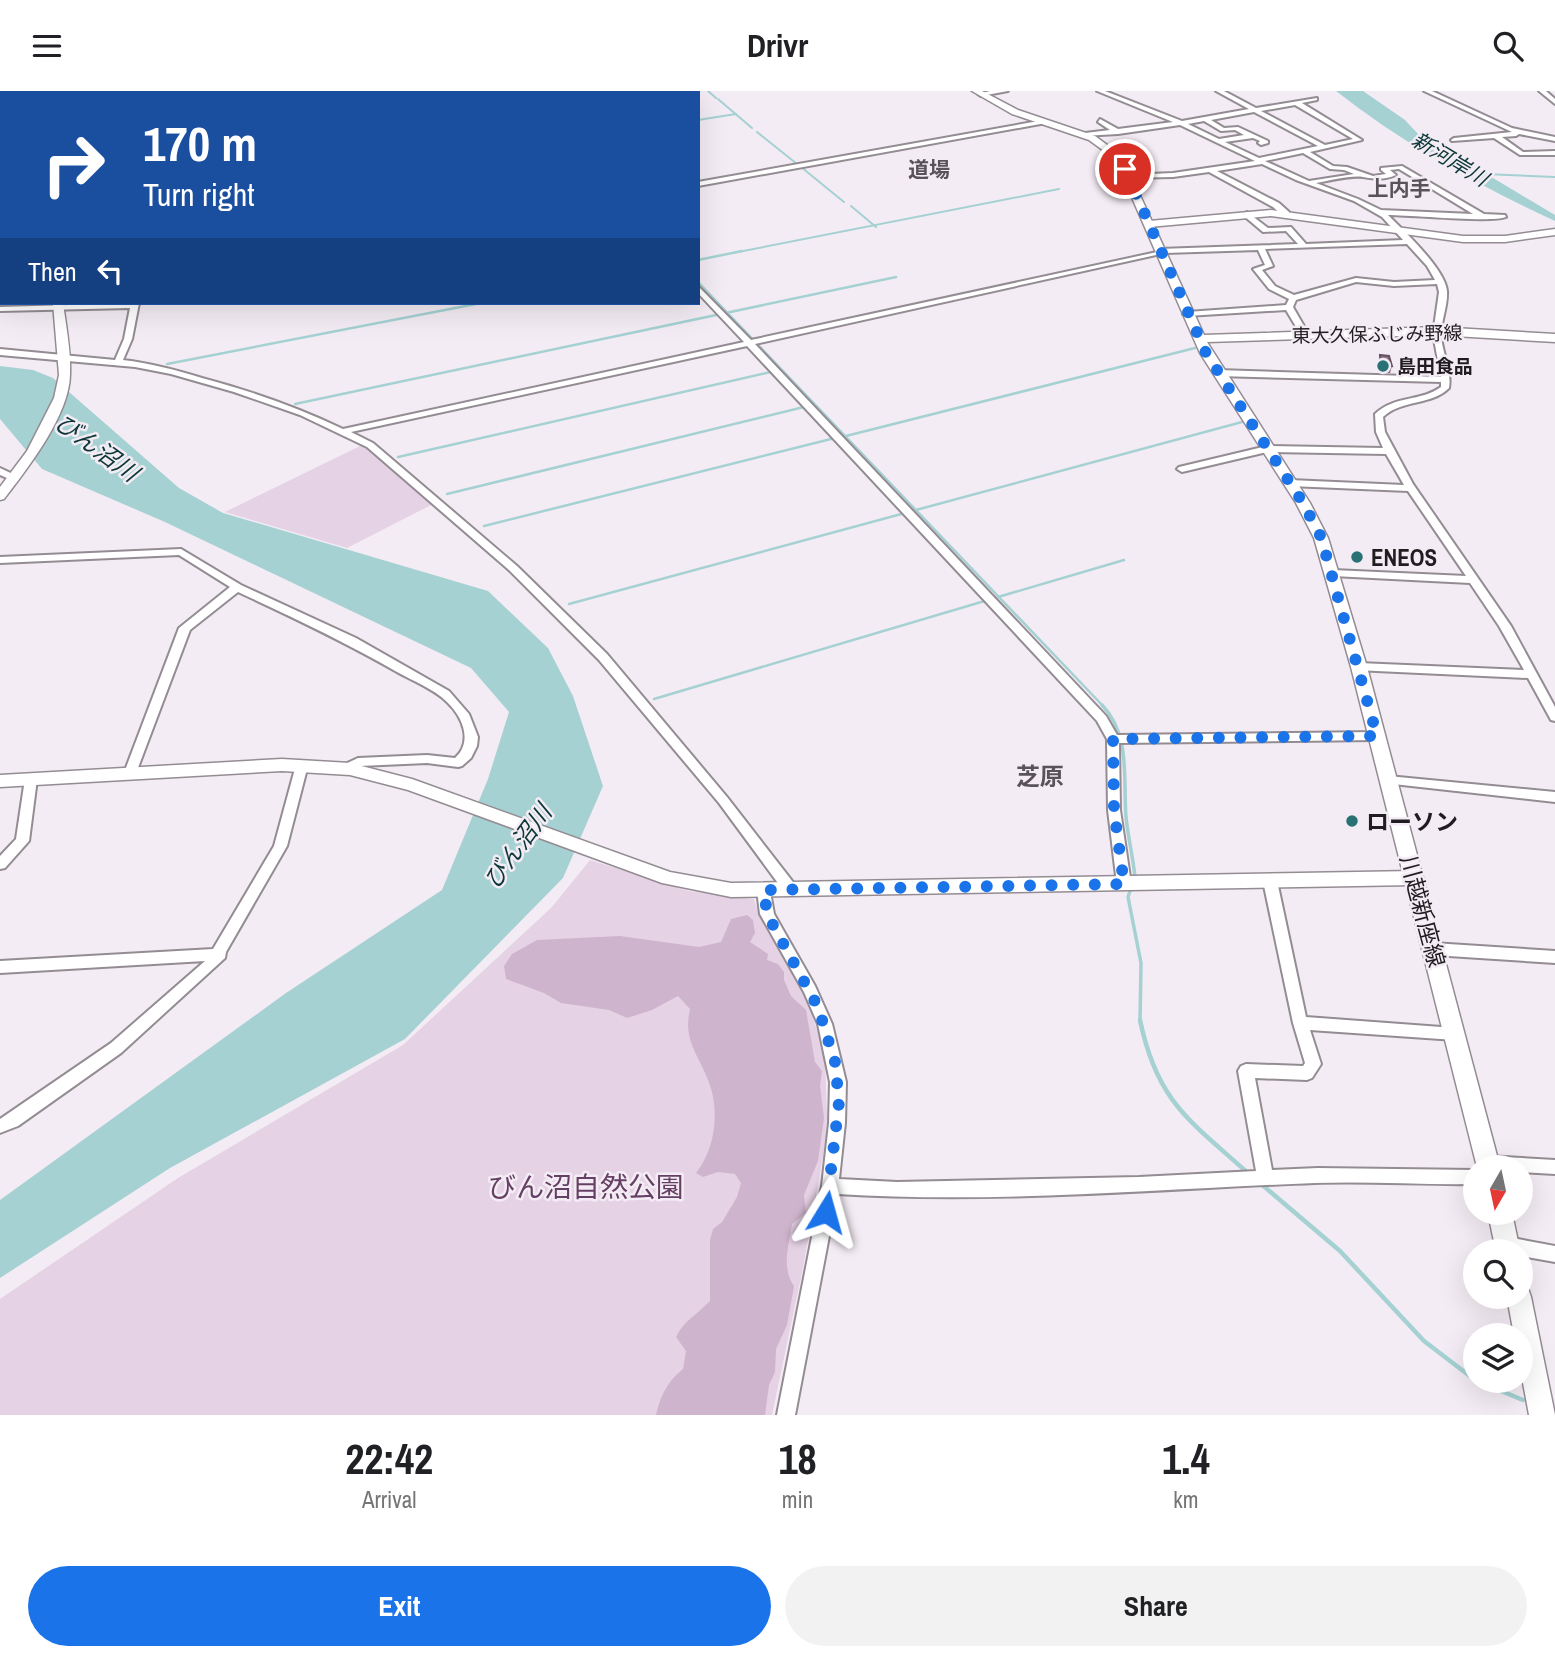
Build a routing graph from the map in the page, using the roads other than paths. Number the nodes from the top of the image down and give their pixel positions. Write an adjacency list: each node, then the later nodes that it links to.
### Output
1 (1005, 91): 6 (street)
2 (1100, 91): 14 (street)
3 (1219, 91): 10 (street)
4 (1427, 91): 16 (street)
5 (1542, 91): 9 (street)
6 (978, 93): 13 (main road, 川越新座線)
7 (1315, 99): 8 (street)
8 (1295, 102): 10 (street); 24 (street)
9 (1555, 102)
10 (1253, 110): 11 (street); 24 (street)
11 (1203, 118): 14 (street); 18 (street)
12 (1100, 121): 15 (street)
13 (1044, 122): 17 (main road, 川越新座線); 33 (street)
14 (1180, 123): 15 (street); 22 (street)
15 (1118, 132): 17 (street)
16 (1522, 134): 19 (street); 20 (street)
17 (1085, 135): 30 (main road, 川越新座線)
18 (1250, 136): 22 (street); 23 (street)
19 (1497, 137): 21 (street); 26 (street)
20 (1555, 139)
21 (1454, 140)
22 (1218, 141): 27 (street)
23 (1261, 143)
24 (1324, 147): 25 (street)
25 (1304, 151): 27 (street); 29 (street)
26 (1555, 153)
27 (1261, 161): 28 (street); 32 (street)
28 (1212, 170): 30 (street); 36 (street)
29 (1359, 175): 32 (street); 37 (street)
30 (1130, 181): 31 (street); 39 (main road, 川越新座線)
31 (1194, 181)
32 (1307, 183): 34 (street)
33 (700, 184)
34 (1380, 212): 37 (street); 40 (street)
35 (1247, 214): 36 (street); 39 (street); 43 (street)
36 (1286, 214): 40 (street)
37 (1484, 217): 38 (street)
38 (1502, 217)
39 (1149, 224): 45 (main road, 川越新座線)
40 (1398, 230): 41 (street); 42 (street)
41 (1550, 233)
42 (1410, 242): 43 (street); 46 (street)
43 (1304, 246): 44 (street)
44 (1261, 248): 45 (street); 48 (street)
45 (1161, 252): 53 (main road, 川越新座線); 58 (street)
46 (1440, 282): 48 (street); 54 (street)
47 (700, 290): 58 (street)
48 (1293, 298): 51 (street)
49 (58, 305): 52 (street); 60 (street)
50 (135, 305): 61 (street)
51 (1289, 307): 53 (street); 55 (street)
52 (0, 309)
53 (1187, 314): 56 (main road, 川越新座線)
54 (1437, 331): 55 (main road, 東大久保ふじみ野線); 57 (main road, 東大久保ふじみ野線); 63 (street)
55 (1305, 335): 56 (main road, 東大久保ふじみ野線)
56 (1199, 338): 62 (main road, 川越新座線)
57 (1555, 338)
58 (748, 343): 64 (street); 81 (street)
59 (0, 350): 60 (street)
60 (63, 357): 61 (street); 69 (street)
61 (118, 362): 64 (street)
62 (1218, 373): 63 (street); 65 (main road, 川越新座線)
63 (1446, 380): 66 (street)
64 (345, 431): 94 (street)
65 (1267, 449): 66 (street); 67 (street); 70 (main road, 川越新座線)
66 (1389, 451): 71 (street)
67 (1182, 469)
68 (0, 471): 69 (street)
69 (18, 474): 72 (street)
70 (1290, 483): 71 (street); 74 (main road, 川越新座線)
71 (1412, 488): 75 (street)
72 (0, 496)
73 (0, 560): 76 (street)
74 (1333, 573): 75 (street); 77 (main road, 川越新座線)
75 (1474, 580): 78 (street)
76 (237, 587): 83 (street); 84 (street)
77 (1359, 667): 78 (street); 80 (main road, 川越新座線)
78 (1530, 674): 79 (street)
79 (1555, 717)
80 (1377, 736): 81 (street); 86 (main road, 川越新座線)
81 (1113, 739): 92 (street)
82 (302, 765): 83 (street); 84 (street); 96 (street)
83 (345, 769): 93 (street)
84 (130, 773): 85 (street)
85 (31, 779): 87 (street); 89 (street)
86 (1388, 780): 88 (street); 90 (main road, 川越新座線)
87 (0, 781)
88 (1555, 797)
89 (0, 864)
90 (1414, 878): 91 (street); 95 (main road, 川越新座線)
91 (1270, 881): 92 (street); 99 (street)
92 (1124, 884): 94 (street)
93 (764, 890): 94 (street); 107 (street)
94 (792, 890)
95 (1433, 949): 97 (street); 100 (main road, 川越新座線)
96 (220, 954): 98 (street); 101 (street)
97 (1555, 957)
98 (0, 967)
99 (1300, 1023): 100 (street); 106 (street)
100 (1455, 1034): 102 (main road, 川越新座線)
101 (0, 1126)
102 (1486, 1155)
103 (1533, 1166): 104 (street)
104 (1555, 1167)
105 (1463, 1177): 106 (street)
106 (1266, 1179): 107 (street)
107 (830, 1186): 112 (street)
108 (1533, 1251): 109 (street)
109 (1555, 1254)
110 (1522, 1309): 111 (main road)
111 (1546, 1413)
112 (786, 1415)

